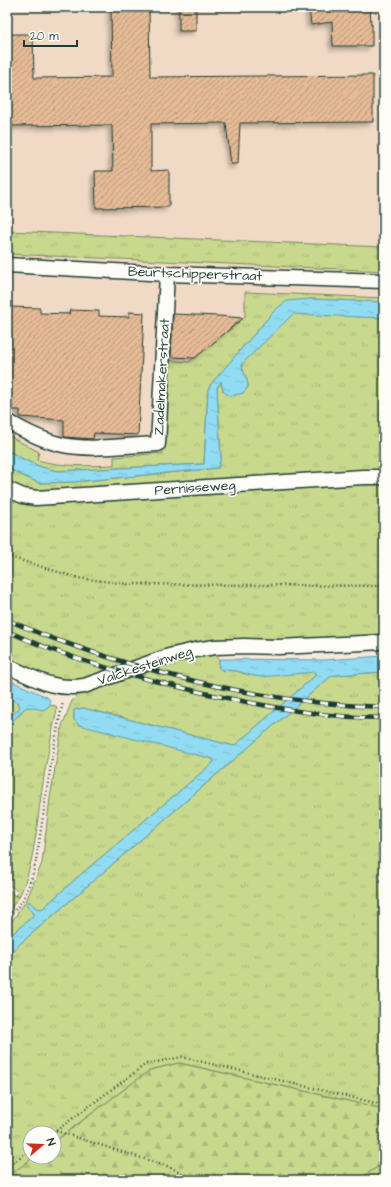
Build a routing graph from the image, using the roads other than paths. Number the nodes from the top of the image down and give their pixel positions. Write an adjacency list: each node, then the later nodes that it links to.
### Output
1 (7, 265): 2 (street, Beurtschipperstraat)
2 (167, 274): 3 (street, Beurtschipperstraat); 4 (street, Zadelmakerstraat)
3 (384, 281)
4 (7, 421)
5 (384, 477): 6 (street, Pernisseweg)
6 (7, 489)
7 (384, 642): 8 (street, Valckesteinweg)
8 (7, 666)

